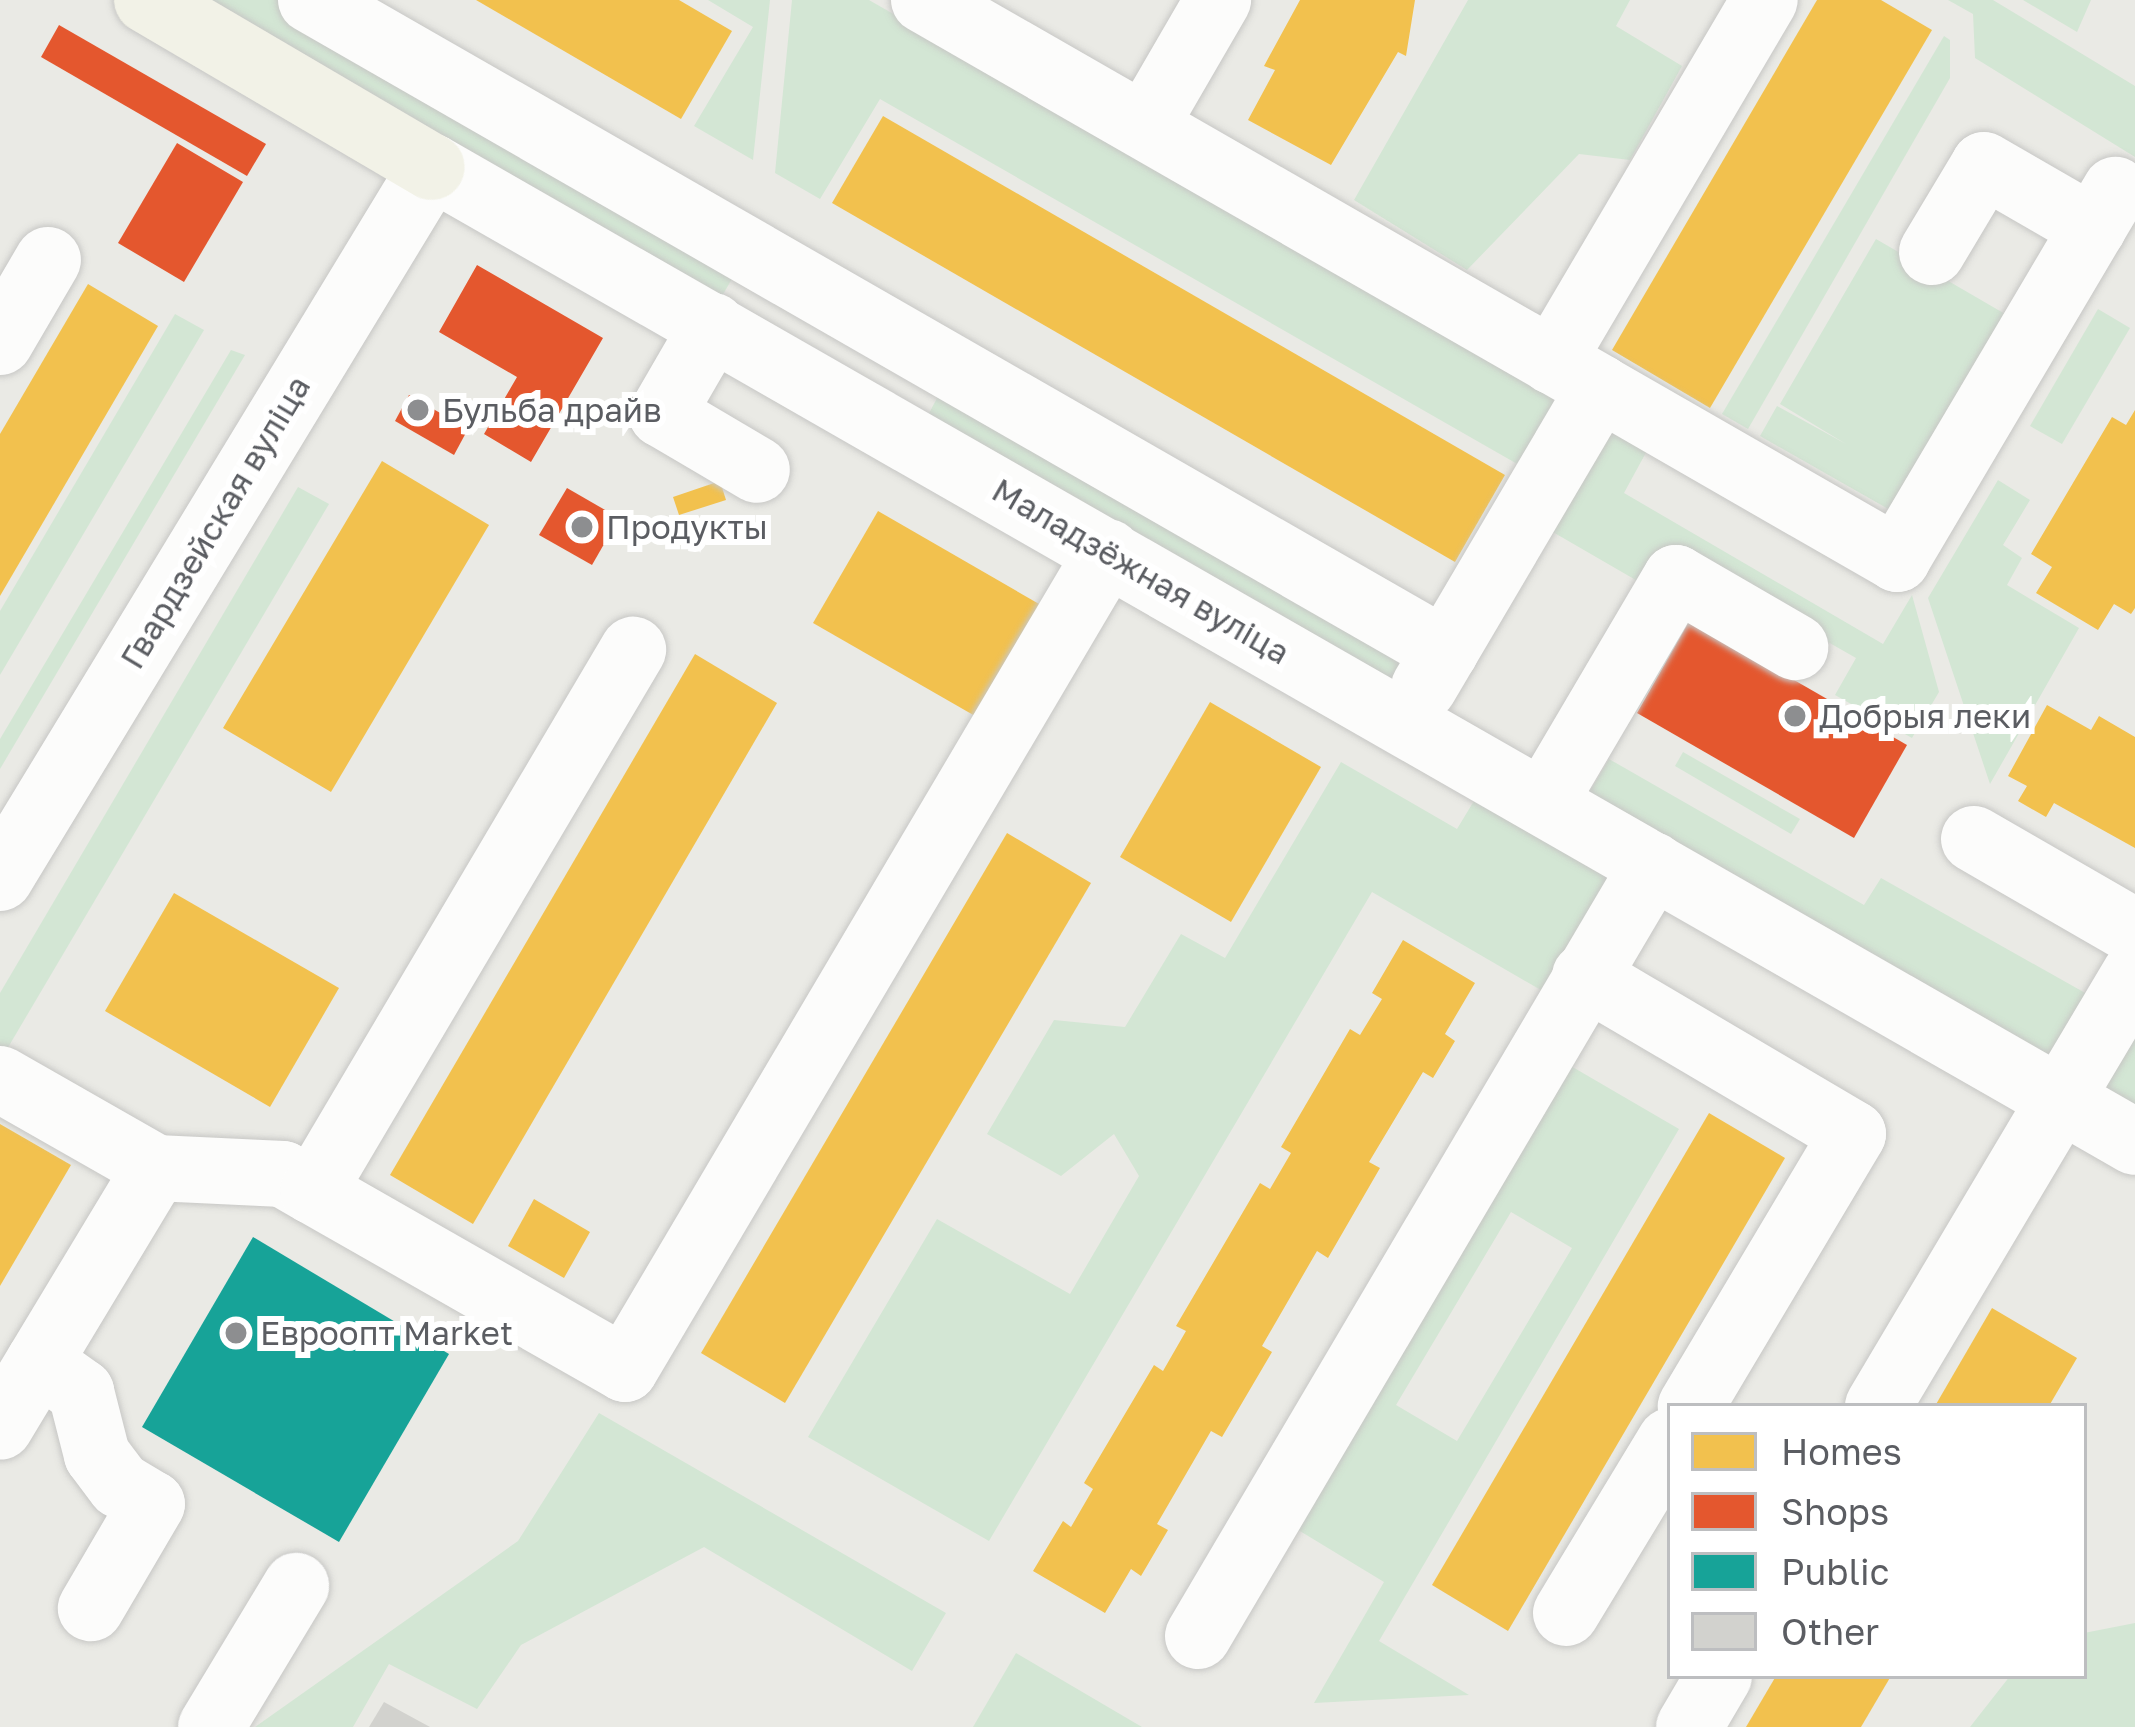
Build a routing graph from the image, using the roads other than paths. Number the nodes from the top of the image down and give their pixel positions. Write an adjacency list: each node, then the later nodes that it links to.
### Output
1 (147, 0): 7 (main road, Маладзёжная вуліца)
2 (311, 0): 17 (street)
3 (924, 0): 6 (street)
4 (1218, 0): 6 (street)
5 (1765, 0): 12 (street)
6 (1144, 126): 12 (street)
7 (432, 167): 10 (street, Маладзёжная вуліца); 22 (street, Гвардзейская вуліца)
8 (1932, 252): 12 (street)
9 (48, 260): 11 (street)
10 (713, 326): 13 (street); 14 (street, Маладзёжная вуліца)
11 (0, 341)
12 (1576, 375): 17 (street)
13 (757, 470)
14 (1108, 552): 18 (street, Маладзёжная вуліца); 30 (street)
15 (1795, 647): 19 (street)
16 (633, 650): 30 (street)
17 (1445, 651): 18 (street)
18 (1404, 722): 19 (street, Маладзёжная вуліца)
19 (1544, 802): 21 (street, Маладзёжная вуліца)
20 (1974, 839): 23 (street)
21 (1653, 865): 25 (street); 27 (street, Маладзёжная вуліца)
22 (0, 878)
23 (2135, 932)
24 (2135, 974): 27 (street)
25 (1586, 976): 32 (street); 39 (street)
26 (0, 1079): 29 (street)
27 (2060, 1099): 28 (street, Маладзёжная вуліца); 33 (street)
28 (2135, 1142)
29 (156, 1168): 30 (street); 31 (street)
30 (314, 1191)
31 (39, 1362): 34 (street); 37 (street)
32 (1693, 1403)
33 (1880, 1403)
34 (0, 1427)
35 (1667, 1446): 38 (street)
36 (296, 1586): 41 (street)
37 (91, 1608)
38 (1566, 1613)
39 (1198, 1636)
40 (1718, 1679): 42 (street)
41 (211, 1727)
42 (1689, 1727)

